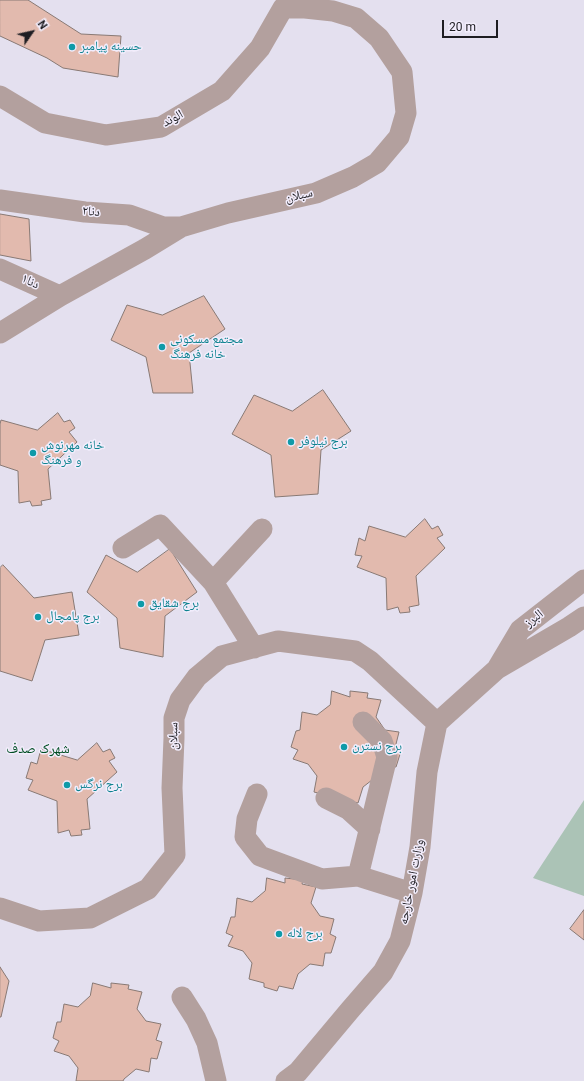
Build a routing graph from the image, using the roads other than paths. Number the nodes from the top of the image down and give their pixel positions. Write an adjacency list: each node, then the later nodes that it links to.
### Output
1 (282, 4): 2 (street, الوند); 4 (street, سبلان)
2 (0, 96)
3 (0, 200): 4 (street, دنا۲)
4 (181, 227): 6 (street, سبلان)
5 (0, 269): 6 (street, دنا۱)
6 (60, 296): 7 (street, سبلان)
7 (0, 333)
8 (262, 529): 11 (street)
9 (123, 548): 11 (street)
10 (584, 580): 14 (street, البرز)
11 (213, 582): 13 (street)
12 (584, 617): 14 (street)
13 (254, 648): 16 (street, سبلان); 22 (street, سبلان)
14 (497, 669): 16 (street)
15 (363, 722): 19 (street)
16 (437, 723): 21 (street, وزارت امور خارجه)
17 (257, 794): 20 (street)
18 (326, 798): 19 (street)
19 (370, 829): 20 (street)
20 (358, 876): 21 (street)
21 (412, 893): 25 (street, وزارت امور خارجه)
22 (0, 908)
23 (182, 997): 24 (street)
24 (209, 1079)
25 (286, 1081)

